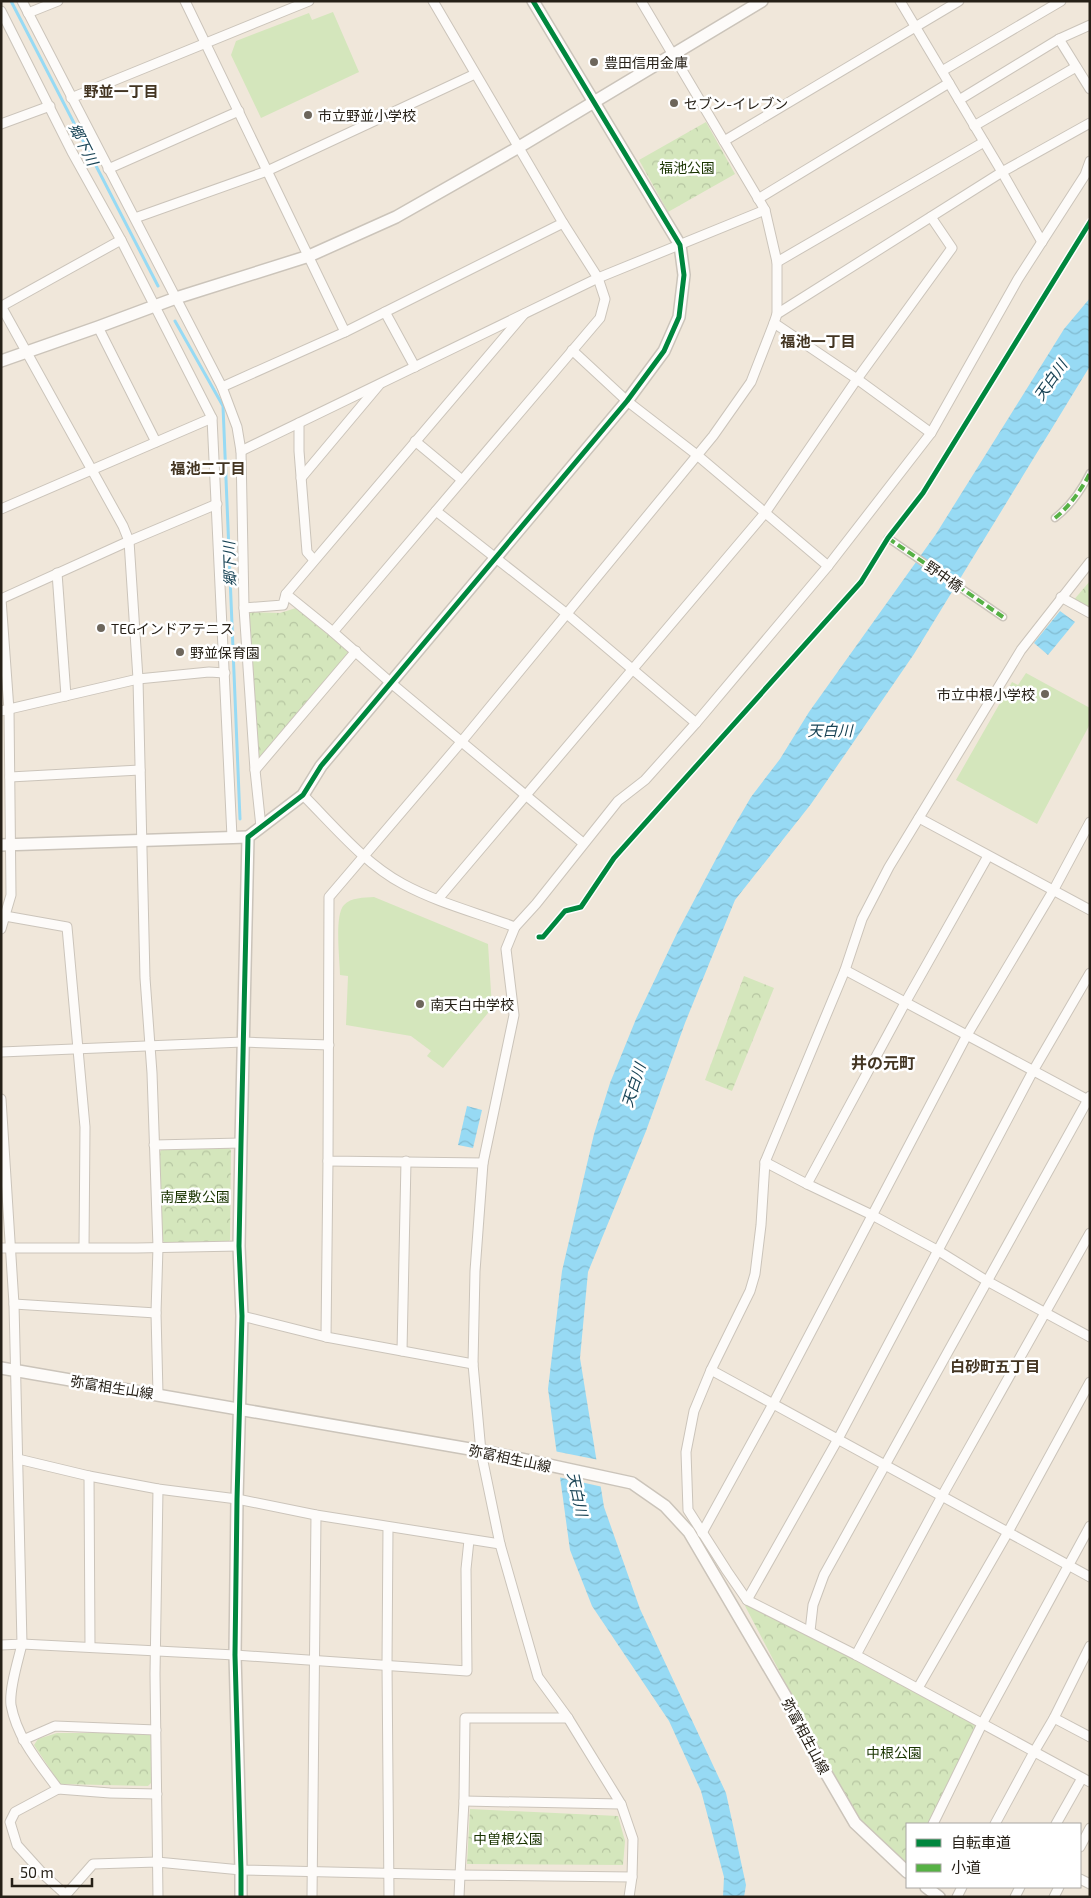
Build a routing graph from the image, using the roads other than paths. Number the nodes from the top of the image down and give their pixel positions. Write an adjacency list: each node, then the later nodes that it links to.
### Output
1 (22, 1): 13 (street)
2 (58, 1): 13 (street)
3 (185, 1): 18 (street)
4 (309, 1): 18 (street)
5 (433, 1): 22 (street)
6 (533, 1): 27 (street)
7 (641, 1): 19 (street)
8 (762, 1): 19 (street)
9 (900, 1): 16 (street)
10 (959, 1): 16 (street)
11 (1061, 1): 21 (street)
12 (1, 11): 14 (street)
13 (28, 13): 25 (street)
14 (4, 21): 28 (street)
15 (1090, 25): 17 (street)
16 (916, 27): 21 (street); 33 (street)
17 (1059, 39): 20 (street); 26 (street)
18 (206, 43): 25 (street); 29 (street)
19 (673, 55): 27 (street); 33 (street)
20 (1076, 67): 24 (street); 32 (street)
21 (942, 71): 23 (street)
22 (475, 74): 35 (street); 38 (street)
23 (949, 84): 26 (street); 40 (street)
24 (1090, 89)
25 (71, 98): 37 (street)
26 (959, 100): 32 (street)
27 (594, 102): 35 (street); 47 (street)
28 (50, 106): 31 (street); 45 (street)
29 (239, 111): 37 (street); 38 (street)
30 (1090, 123): 39 (street)
31 (1, 124)
32 (974, 126): 34 (street)
33 (724, 141): 40 (street)
34 (984, 142): 39 (street); 49 (street)
35 (519, 147): 44 (street); 48 (street)
36 (1090, 161): 46 (street)
37 (108, 169): 43 (street)
38 (267, 171): 43 (street); 48 (street)
39 (1002, 172): 42 (street); 46 (street)
40 (758, 199): 41 (street)
41 (765, 210): 47 (street); 49 (street)
42 (931, 217): 56 (street); 63 (street)
43 (135, 218): 51 (street)
44 (563, 223): 50 (street); 54 (street)
45 (121, 240): 52 (street); 53 (street)
46 (1042, 242): 69 (street)
47 (680, 245): 50 (street); 66 (street)
48 (308, 256): 51 (street); 58 (street)
49 (778, 262): 56 (street)
50 (598, 278): 55 (street); 59 (street)
51 (176, 298): 53 (street); 65 (street)
52 (1, 306): 60 (street)
53 (154, 307): 57 (street); 67 (street)
54 (385, 312): 58 (street); 62 (street)
55 (524, 314): 62 (street); 70 (street)
56 (775, 318): 63 (street); 73 (street)
57 (98, 327): 60 (street); 71 (street)
58 (345, 332): 65 (street)
59 (572, 350): 66 (street); 77 (street)
60 (26, 353): 61 (street); 74 (street)
61 (1, 361)
62 (415, 366): 64 (street)
63 (857, 379): 69 (street); 81 (street)
64 (381, 383): 68 (street); 76 (street)
65 (222, 387): 72 (street)
66 (627, 401): 73 (street); 85 (street)
67 (212, 418): 71 (street); 78 (street)
68 (299, 423): 72 (street); 76 (street)
69 (931, 434): 88 (street)
70 (415, 441): 77 (street); 86 (street)
71 (156, 442): 74 (street)
72 (241, 451): 93 (street)
73 (696, 455): 81 (street); 95 (street)
74 (92, 470): 79 (street); 84 (street)
75 (1090, 473): 82 (street)
76 (301, 478): 86 (street)
77 (462, 480): 80 (street)
78 (217, 504): 84 (street); 100 (street)
79 (1, 509)
80 (436, 510): 85 (street); 97 (street)
81 (765, 513): 88 (street); 99 (street)
82 (1055, 518)
83 (889, 539): 96 (street, 野中橋)
84 (129, 541): 89 (street); 101 (street)
85 (494, 558): 95 (street); 102 (street)
86 (314, 560): 90 (street)
87 (1090, 562): 91 (street)
88 (828, 566): 105 (street)
89 (57, 574): 92 (street); 103 (street)
90 (286, 594): 93 (street); 97 (street)
91 (1061, 597): 94 (street); 112 (street)
92 (1, 599): 104 (street)
93 (244, 608): 108 (street)
94 (1090, 613)
95 (567, 614): 99 (street); 106 (street)
96 (1000, 615)
97 (334, 632): 98 (street)
98 (356, 651): 102 (street); 108 (street)
99 (632, 669): 105 (street); 111 (street)
100 (225, 673): 101 (street); 115 (street)
101 (138, 679): 103 (street); 107 (street)
102 (391, 683): 106 (street); 110 (street)
103 (66, 696): 104 (street)
104 (5, 710): 109 (street)
105 (696, 723): 118 (street)
106 (462, 741): 111 (street); 121 (street)
107 (140, 770): 109 (street); 117 (street)
108 (255, 770): 114 (street)
109 (10, 777): 119 (street)
110 (303, 795): 114 (street); 121 (street)
111 (526, 795): 118 (street); 123 (street)
112 (919, 818): 120 (street); 128 (street)
113 (1090, 822): 122 (street)
114 (261, 827): 116 (street)
115 (232, 837): 116 (street); 117 (street)
116 (248, 837): 132 (street)
117 (142, 840): 119 (street); 133 (street)
118 (583, 843): 126 (street)
119 (6, 844): 125 (street)
120 (988, 856): 122 (street); 130 (street)
121 (365, 857): 123 (street); 134 (street)
122 (1053, 891): 124 (street); 131 (street)
123 (438, 899): 126 (street)
124 (1090, 910)
125 (5, 916): 127 (street); 135 (street)
126 (514, 927): 145 (street)
127 (1, 929)
128 (845, 970): 130 (street); 144 (street)
129 (1090, 973): 137 (street)
130 (905, 1003): 131 (street); 146 (street)
131 (967, 1035): 137 (street); 147 (street)
132 (243, 1042): 133 (street); 134 (street); 140 (street)
133 (150, 1045): 135 (street); 141 (street)
134 (329, 1045): 142 (street)
135 (77, 1049): 136 (street); 150 (street)
136 (1, 1052)
137 (1033, 1071): 139 (street); 153 (street)
138 (1, 1099): 152 (street)
139 (1089, 1099): 154 (street)
140 (241, 1143): 141 (street); 149 (street)
141 (154, 1145): 151 (street)
142 (328, 1161): 143 (street); 160 (street)
143 (406, 1161): 145 (street); 161 (street)
144 (765, 1162): 146 (street); 164 (street)
145 (483, 1163): 162 (street)
146 (807, 1184): 147 (street)
147 (872, 1215): 153 (street); 168 (street)
148 (1090, 1233): 156 (street)
149 (239, 1246): 151 (street); 158 (street)
150 (84, 1247): 151 (street); 152 (street)
151 (158, 1247): 157 (street)
152 (6, 1248): 155 (street)
153 (938, 1250): 154 (street); 170 (street)
154 (987, 1281): 156 (street); 173 (street)
155 (14, 1304): 157 (street); 165 (street)
156 (1044, 1312): 159 (street); 176 (street)
157 (156, 1313): 167 (street)
158 (242, 1316): 160 (street); 169 (street)
159 (1090, 1337)
160 (326, 1338): 161 (street)
161 (402, 1351): 162 (street)
162 (473, 1364): 171 (street)
163 (1, 1368): 165 (street, 弥富相生山線)
164 (711, 1370): 168 (street); 181 (street)
165 (16, 1371): 167 (street, 弥富相生山線); 172 (street)
166 (1090, 1382): 182 (street)
167 (158, 1394): 169 (street, 弥富相生山線)
168 (773, 1404): 170 (street); 181 (street)
169 (240, 1409): 171 (street, 弥富相生山線); 177 (street)
170 (838, 1439): 173 (street); 187 (street)
171 (487, 1452): 184 (street); 219 (street, 弥富相生山線)
172 (18, 1459): 174 (street); 189 (street)
173 (886, 1465): 176 (street); 188 (street)
174 (89, 1476): 175 (street); 191 (street)
175 (158, 1489): 177 (street); 193 (street)
176 (942, 1496): 182 (street); 195 (street)
177 (237, 1499): 178 (street); 194 (street)
178 (316, 1516): 179 (street); 196 (street)
179 (388, 1526): 183 (street); 197 (street)
180 (1090, 1526): 185 (street)
181 (702, 1532): 187 (street)
182 (1008, 1532): 185 (street); 198 (street)
183 (469, 1540): 184 (street); 197 (street)
184 (500, 1544): 199 (street)
185 (1070, 1566): 186 (street); 201 (street)
186 (1090, 1577)
187 (747, 1600): 188 (street)
188 (810, 1631): 195 (street)
189 (22, 1644): 190 (street); 191 (street); 204 (street)
190 (1, 1645)
191 (90, 1646): 193 (street)
192 (1090, 1646): 200 (street)
193 (156, 1651): 194 (street); 202 (street)
194 (235, 1655): 196 (street); 217 (street)
195 (856, 1655): 198 (street)
196 (314, 1660): 197 (street); 218 (street)
197 (387, 1664): 220 (street)
198 (918, 1688): 201 (street)
199 (568, 1718): 209 (street); 210 (street)
200 (1054, 1718): 203 (street); 205 (street)
201 (982, 1724): 205 (street); 211 (street)
202 (156, 1730): 204 (street); 208 (street)
203 (1090, 1737)
204 (23, 1740): 207 (street)
205 (1034, 1752): 206 (street); 212 (street)
206 (1086, 1780): 213 (street)
207 (58, 1789): 208 (street); 224 (street)
208 (157, 1794): 216 (street)
209 (464, 1801): 210 (street); 221 (street)
210 (621, 1804): 222 (street)
211 (933, 1823)
212 (996, 1823)
213 (1057, 1823)
214 (1089, 1833): 215 (street)
215 (1081, 1845)
216 (157, 1862): 217 (street); 224 (street); 225 (street)
217 (241, 1870): 218 (street); 226 (street)
218 (312, 1870): 220 (street); 227 (street)
219 (906, 1871)
220 (389, 1874): 221 (street); 228 (street)
221 (460, 1875): 222 (street); 229 (street)
222 (632, 1877): 230 (street)
223 (927, 1888): 231 (street)
224 (65, 1896)
225 (158, 1897)
226 (241, 1897)
227 (312, 1897)
228 (389, 1897)
229 (459, 1897)
230 (629, 1897)
231 (939, 1897)

